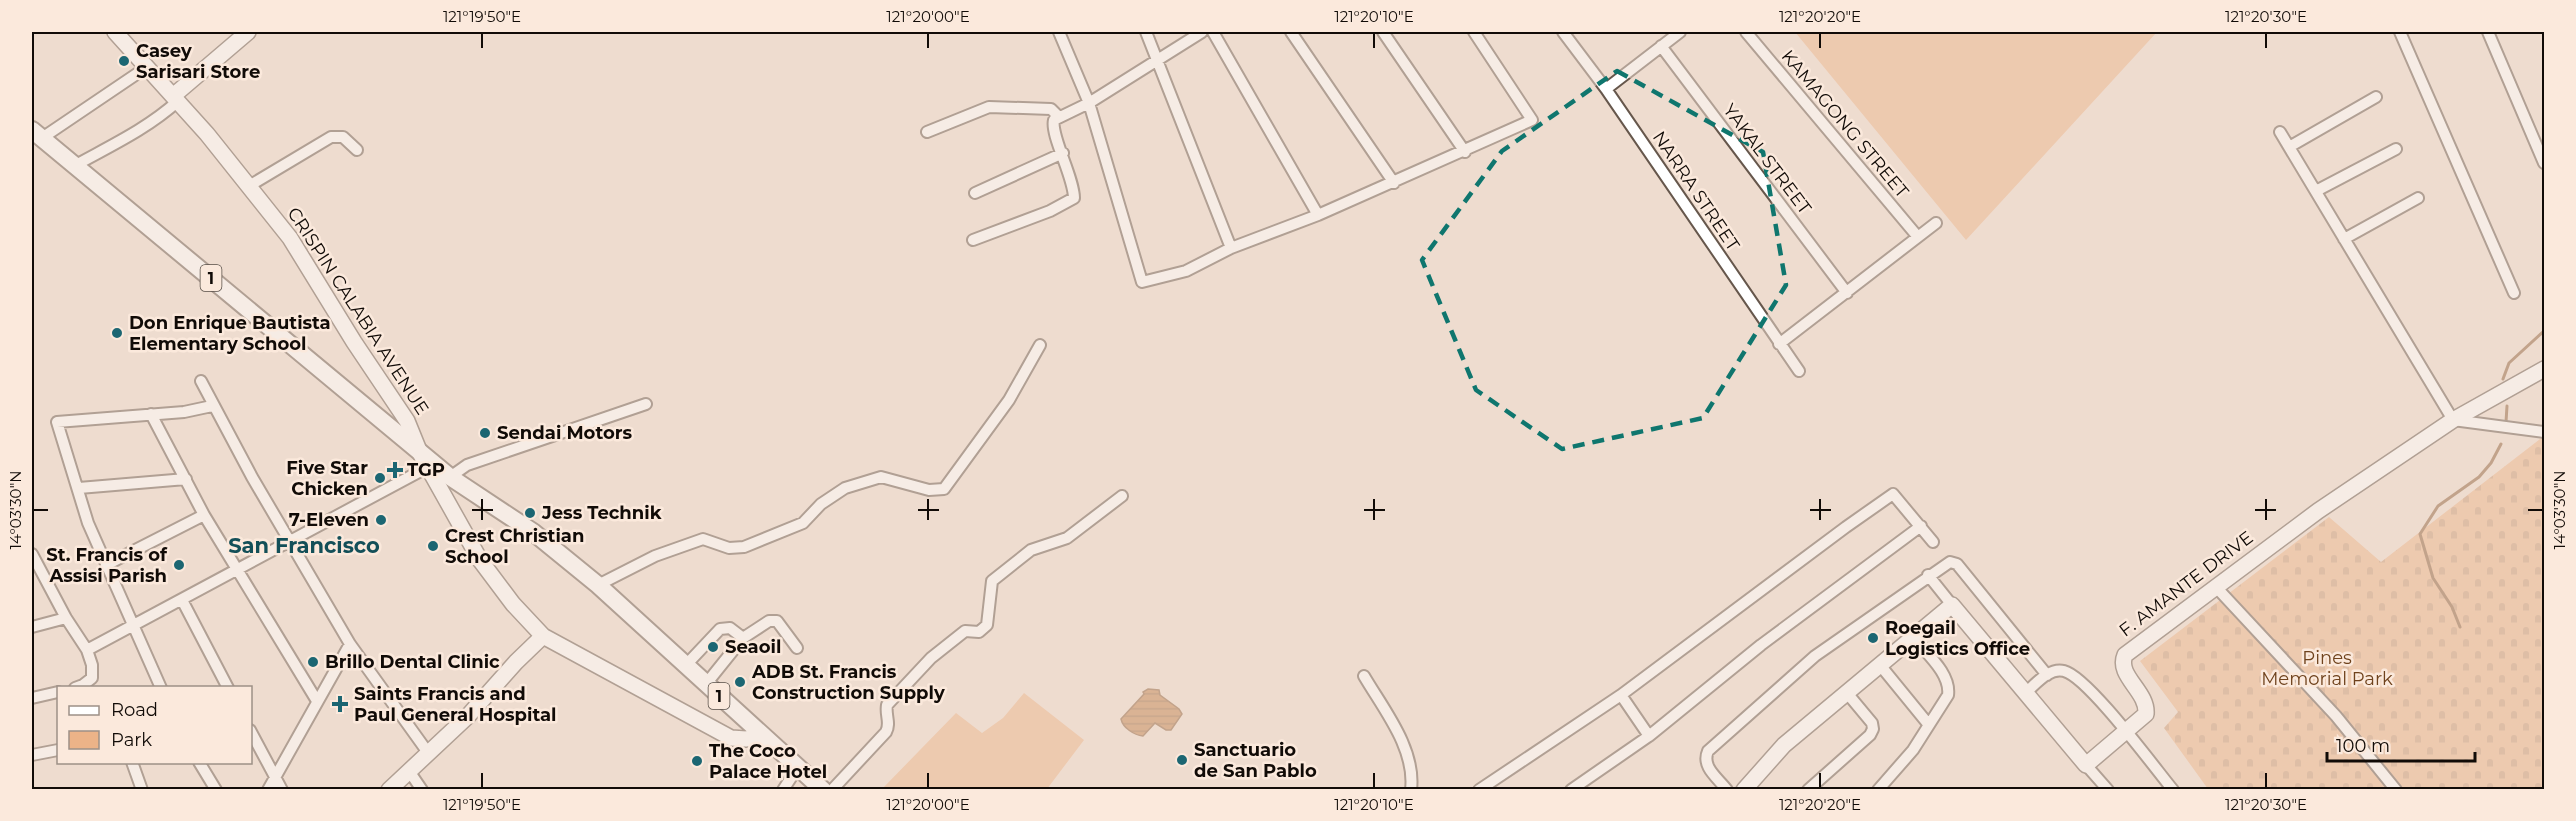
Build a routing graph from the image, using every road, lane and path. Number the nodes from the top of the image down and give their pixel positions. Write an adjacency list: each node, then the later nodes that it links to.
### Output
1 (115, 32): 17 (street, CRISPIN CALABIA AVENUE)
2 (248, 32): 20 (street)
3 (1059, 32): 21 (street)
4 (1146, 32): 16 (street)
5 (1202, 32): 16 (street)
6 (1213, 32): 38 (street)
7 (1291, 32): 33 (street)
8 (1383, 32): 29 (street)
9 (1474, 32): 29 (street)
10 (1563, 32): 18 (street, NARRA STREET)
11 (1680, 32): 15 (street)
12 (1746, 32): 40 (street, KAMAGONG STREET)
13 (2400, 32): 45 (street)
14 (2488, 32): 31 (street)
15 (1661, 46): 18 (street); 44 (street, YAKAL STREET)
16 (1158, 59): 21 (street); 43 (street)
17 (147, 67): 20 (street, CRISPIN CALABIA AVENUE); 25 (street)
18 (1606, 89): 46 (street, NARRA STREET)
19 (2376, 97): 26 (street)
20 (176, 99): 32 (street); 34 (street, CRISPIN CALABIA AVENUE)
21 (1089, 102): 22 (street); 43 (street)
22 (1059, 117): 23 (street); 30 (street)
23 (927, 132)
24 (2280, 132): 26 (street)
25 (37, 134): 32 (main road, 1)
26 (2289, 147): 35 (street)
27 (2396, 149): 35 (street)
28 (357, 150): 34 (street)
29 (1465, 152): 33 (street)
30 (1063, 153): 36 (street); 42 (street)
31 (2544, 163)
32 (74, 166): 56 (main road, 1)
33 (1394, 183): 38 (street)
34 (249, 186): 56 (street, CRISPIN CALABIA AVENUE)
35 (2316, 191): 41 (street)
36 (975, 193)
37 (2418, 198): 41 (street)
38 (1318, 215): 43 (street)
39 (1936, 223): 40 (street)
40 (1918, 237): 44 (street)
41 (2344, 238): 54 (street)
42 (973, 240)
43 (1231, 248)
44 (1847, 293): 46 (street)
45 (2514, 293)
46 (1779, 344): 49 (street, NARRA STREET)
47 (1040, 345): 69 (street)
48 (2544, 369): 54 (street, F. AMANTE DRIVE)
49 (1799, 371)
50 (201, 381): 52 (street)
51 (646, 404): 57 (street)
52 (212, 406): 53 (street); 63 (street)
53 (152, 414): 58 (street); 59 (street)
54 (2454, 420): 55 (street); 70 (street, F. AMANTE DRIVE)
55 (2544, 432)
56 (424, 460): 57 (main road, 1); 63 (street); 76 (street, CRISPIN CALABIA AVENUE)
57 (450, 477): 69 (main road, 1)
58 (186, 479): 59 (street); 61 (street)
59 (79, 488): 66 (street)
60 (1122, 496): 118 (street)
61 (204, 515): 66 (street); 67 (street)
62 (1921, 526): 64 (street); 93 (street); 100 (street)
63 (290, 542): 67 (street); 79 (street)
64 (1933, 542)
65 (32, 554): 73 (street)
66 (106, 565): 74 (street)
67 (239, 569): 71 (street); 95 (street)
68 (1928, 575): 72 (street); 84 (street); 122 (street)
69 (598, 585): 82 (main road, 1)
70 (2216, 587): 97 (street, F. AMANTE DRIVE); 128 (street)
71 (182, 600): 74 (street); 89 (street)
72 (1952, 605): 78 (street); 92 (street)
73 (66, 618): 75 (street); 81 (street)
74 (132, 626): 81 (street); 88 (street)
75 (32, 627)
76 (543, 636): 99 (street, CRISPIN CALABIA AVENUE); 102 (street)
77 (743, 638): 80 (street); 82 (street); 86 (street)
78 (1914, 638): 83 (street); 96 (street)
79 (350, 644): 95 (street); 102 (street)
80 (797, 648)
81 (87, 650): 87 (street)
82 (686, 665): 86 (main road, 1)
83 (1880, 665): 91 (street); 96 (street)
84 (2047, 675): 92 (street); 97 (street)
85 (1364, 676): 119 (street)
86 (706, 684): 99 (main road, 1)
87 (79, 686)
88 (161, 686)
89 (227, 686)
90 (57, 692): 94 (street)
91 (1846, 693): 123 (street); 124 (street)
92 (2025, 693): 106 (street)
93 (1622, 695): 100 (street); 120 (street)
94 (32, 698)
95 (317, 701): 109 (street)
96 (1929, 725): 125 (street)
97 (2126, 733): 106 (street, F. AMANTE DRIVE); 127 (street)
98 (252, 734): 109 (street)
99 (762, 735): 107 (main road, 1)
100 (1649, 736): 121 (street)
101 (57, 750): 103 (street)
102 (429, 754): 108 (street)
103 (32, 755)
104 (133, 764): 110 (street)
105 (200, 764): 111 (street)
106 (2086, 765): 126 (street)
107 (798, 767): 116 (street); 117 (main road, 1)
108 (409, 771): 114 (street); 115 (street)
109 (276, 778): 112 (street); 113 (street)
110 (142, 789)
111 (216, 789)
112 (268, 789)
113 (282, 789)
114 (389, 789)
115 (422, 789)
116 (783, 789)
117 (823, 789)
118 (832, 789)
119 (1411, 789)
120 (1479, 789)
121 (1571, 789)
122 (1727, 789)
123 (1744, 789)
124 (1808, 789)
125 (1878, 789)
126 (2108, 789)
127 (2173, 789)
128 (2396, 789)

